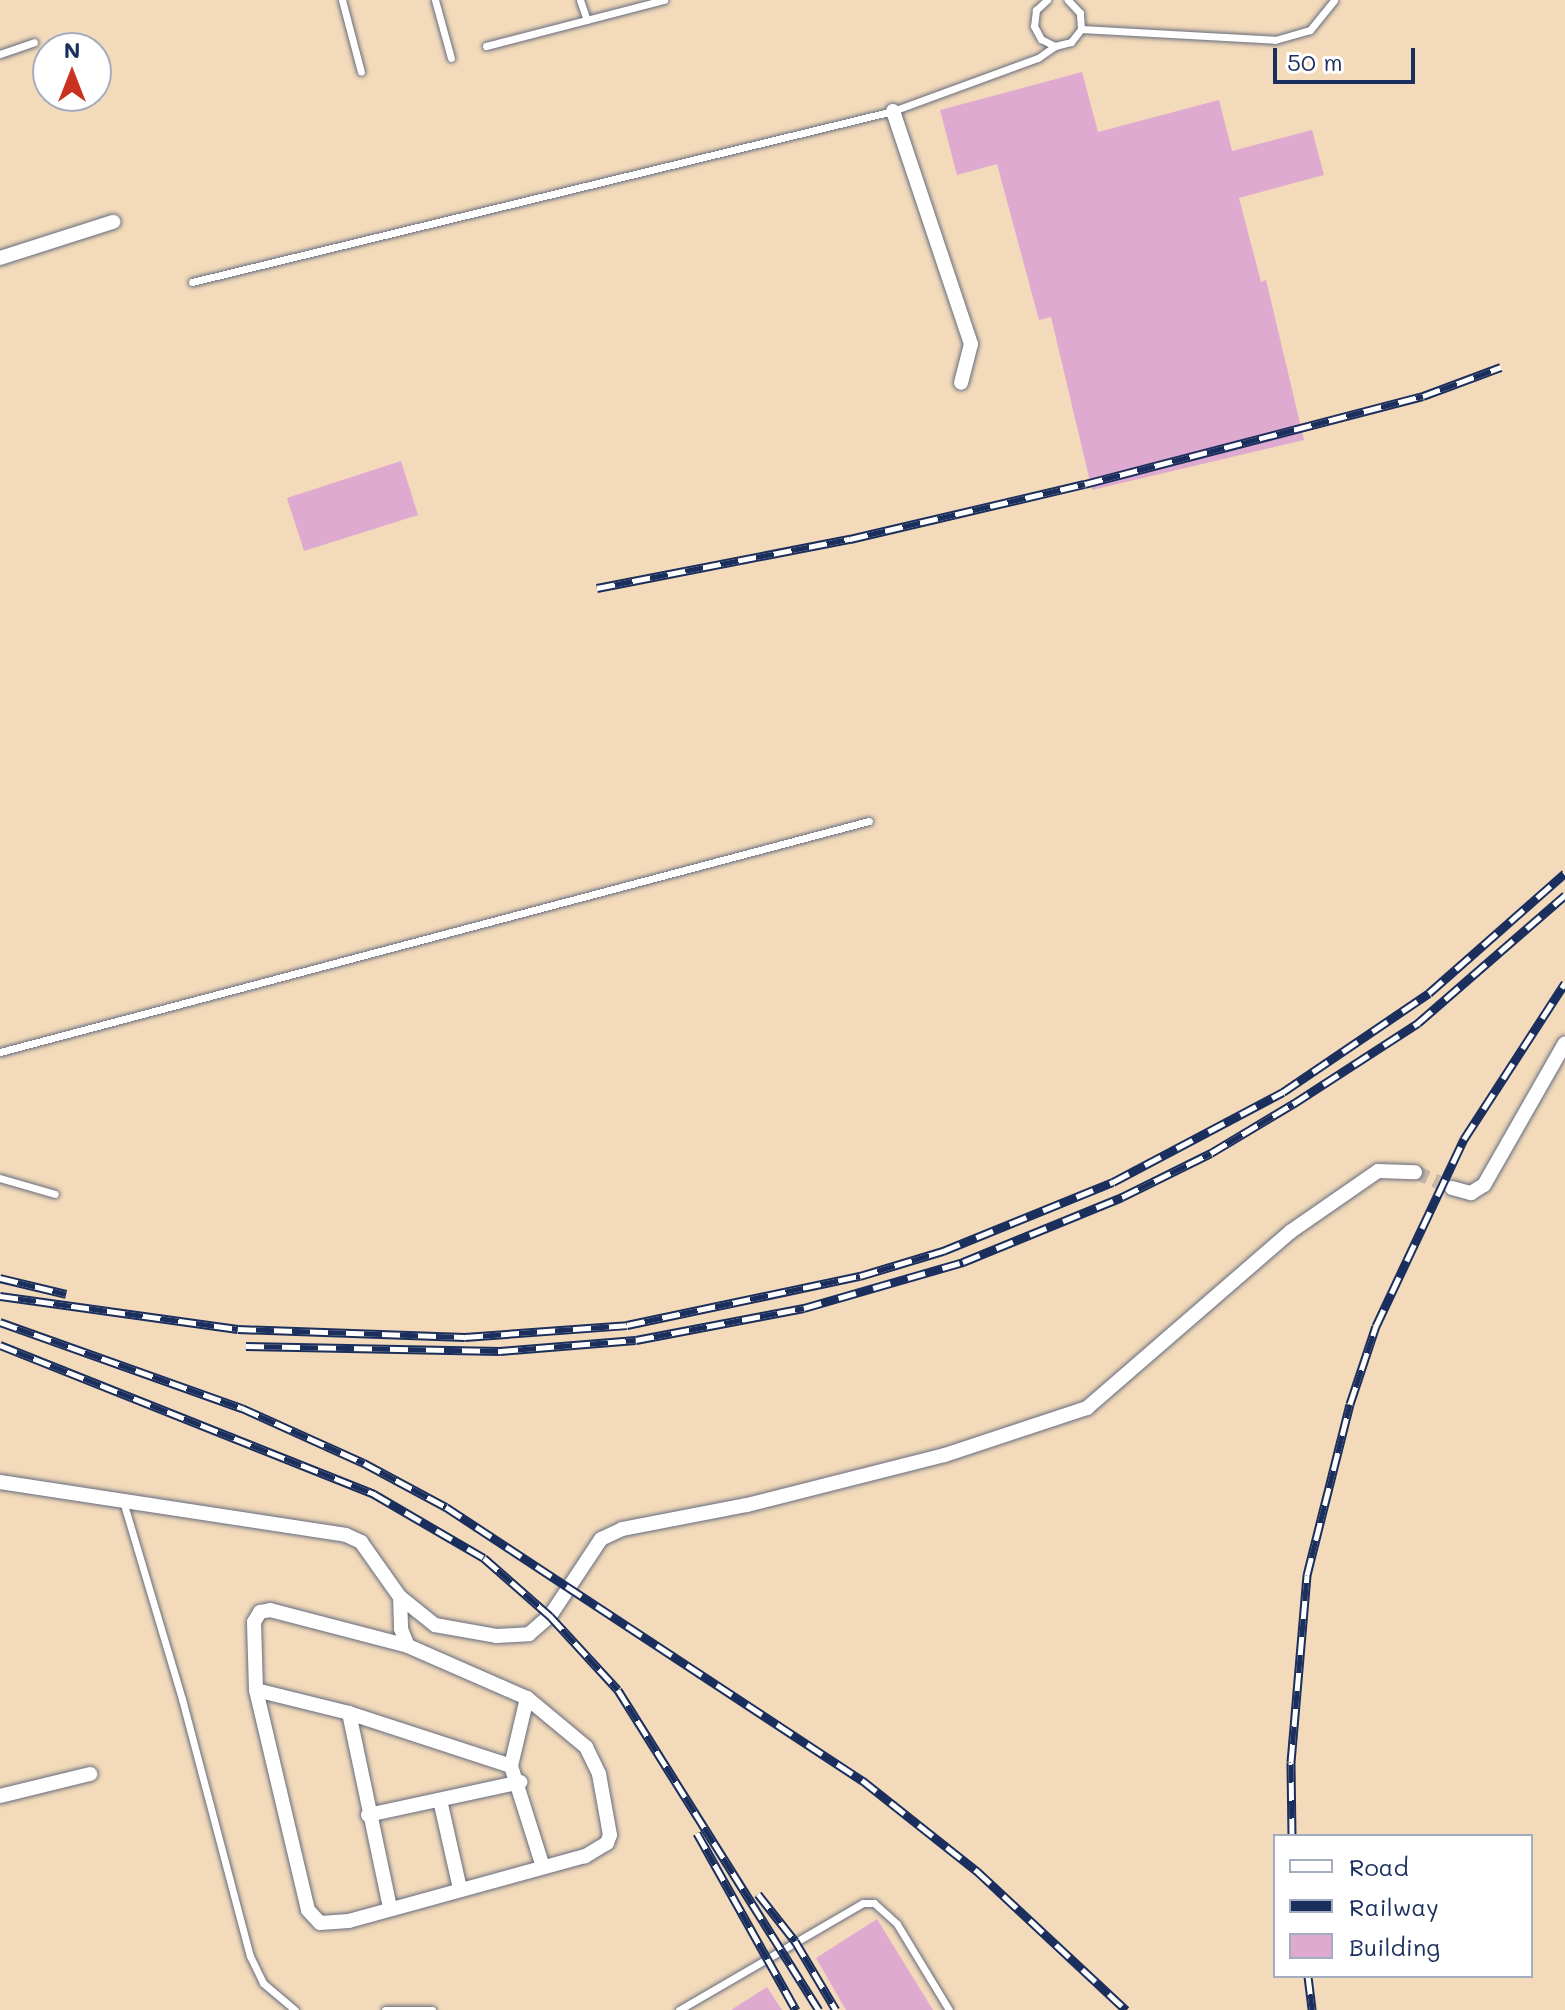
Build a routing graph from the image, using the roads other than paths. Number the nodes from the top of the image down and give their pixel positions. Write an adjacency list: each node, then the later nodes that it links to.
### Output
1 (342, 0): 15 (lane)
2 (435, 0): 14 (lane)
3 (580, 0): 8 (lane)
4 (664, 0): 8 (lane)
5 (1069, 0): 9 (lane)
6 (1334, 0): 9 (lane)
7 (1043, 1): 12 (lane)
8 (587, 20): 11 (lane)
9 (1081, 29): 12 (lane)
10 (32, 43): 13 (lane)
11 (486, 46)
12 (1055, 46): 16 (lane)
13 (0, 54)
14 (451, 58)
15 (361, 72)
16 (893, 111): 19 (lane); 20 (street)
17 (113, 222): 18 (street)
18 (0, 258)
19 (192, 282)
20 (961, 383)
21 (869, 821): 23 (lane)
22 (1565, 1043): 26 (street)
23 (0, 1052)
24 (1415, 1172): 30 (street)
25 (0, 1178): 27 (lane)
26 (1452, 1188)
27 (55, 1194)
28 (0, 1482): 29 (street)
29 (123, 1501): 30 (street); 44 (lane)
30 (400, 1597): 31 (street)
31 (408, 1646): 32 (street); 33 (street)
32 (256, 1690): 34 (street); 43 (street)
33 (527, 1698): 35 (street); 41 (street)
34 (349, 1713): 35 (street); 40 (street)
35 (511, 1766): 37 (street)
36 (90, 1774): 38 (street)
37 (520, 1782): 39 (street); 41 (street)
38 (0, 1796)
39 (440, 1800): 40 (street); 42 (street)
40 (368, 1815): 43 (street)
41 (543, 1867): 42 (street)
42 (460, 1889): 43 (street)
43 (390, 1908)
44 (295, 2010)
45 (385, 2010): 46 (lane)
46 (432, 2010)
47 (679, 2010): 48 (lane)
48 (949, 2010)

